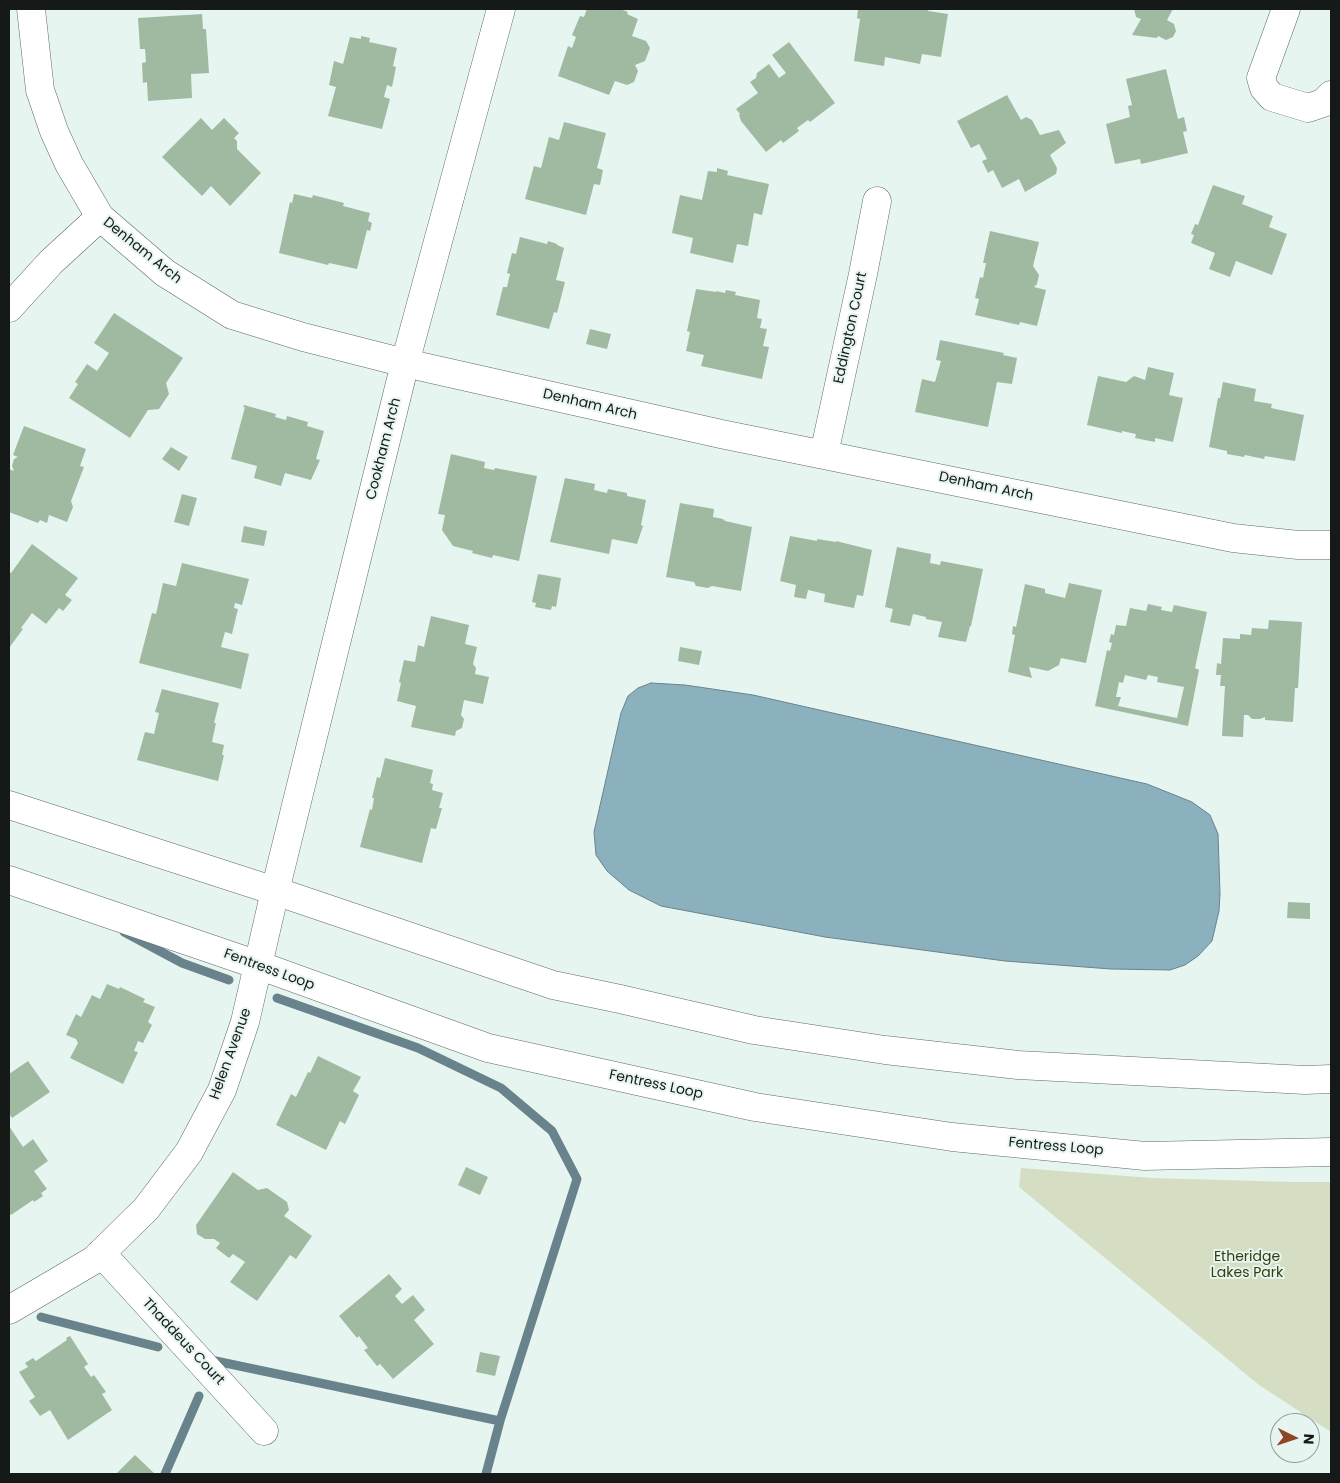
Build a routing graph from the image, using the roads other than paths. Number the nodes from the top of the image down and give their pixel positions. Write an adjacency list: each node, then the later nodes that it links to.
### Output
1 (31, 9): 6 (street, Denham Arch)
2 (501, 9): 8 (street, Cookham Arch)
3 (1286, 9): 4 (street)
4 (1331, 95)
5 (877, 201): 9 (street, Eddington Court)
6 (100, 217): 7 (street); 8 (street, Denham Arch)
7 (9, 308)
8 (406, 363): 9 (street, Denham Arch); 13 (street, Cookham Arch)
9 (824, 454): 10 (street, Denham Arch)
10 (1331, 545)
11 (9, 806): 13 (street)
12 (9, 880): 14 (street, Fentress Loop)
13 (275, 891): 14 (street, Helen Avenue); 15 (street)
14 (258, 965): 16 (street, Fentress Loop); 17 (street, Helen Avenue)
15 (1331, 1080)
16 (1331, 1152)
17 (101, 1253): 18 (street, Helen Avenue); 19 (street, Thaddeus Court)
18 (9, 1310)
19 (264, 1431)

